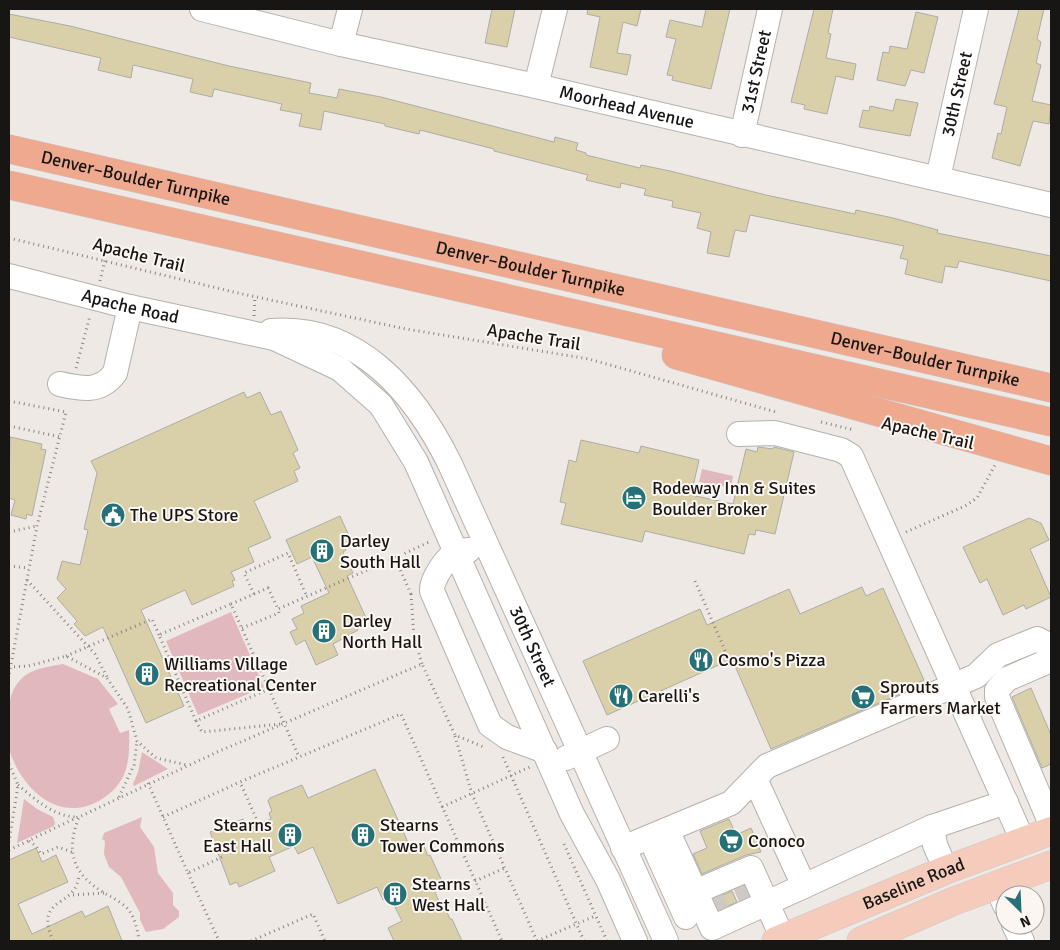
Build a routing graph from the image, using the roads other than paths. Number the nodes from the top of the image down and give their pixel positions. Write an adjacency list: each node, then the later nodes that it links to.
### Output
1 (202, 9): 6 (street, Moorhead Avenue)
2 (350, 9): 6 (street)
3 (555, 9): 7 (street)
4 (770, 9): 8 (street, 31st Street)
5 (976, 9): 10 (street, 30th Street)
6 (341, 44): 7 (street, Moorhead Avenue)
7 (536, 86): 8 (street, Moorhead Avenue)
8 (742, 135): 10 (street, Moorhead Avenue)
9 (9, 149): 17 (highway, Denver–Boulder Turnpike)
10 (938, 178): 12 (street, Moorhead Avenue)
11 (9, 185): 13 (highway, Denver–Boulder Turnpike)
12 (1051, 205)
13 (336, 258): 23 (highway, Denver–Boulder Turnpike); 25 (highway)
14 (9, 276): 15 (street, Apache Road)
15 (130, 307): 16 (street, Apache Road); 20 (street)
16 (252, 332): 18 (street, Apache Road); 21 (street, Apache Road)
17 (868, 345): 19 (highway); 22 (highway, Denver–Boulder Turnpike)
18 (377, 365): 26 (street, 30th Street)
19 (1051, 379)
20 (66, 386)
21 (362, 387): 27 (street, 30th Street)
22 (1051, 388)
23 (1051, 422)
24 (739, 434): 30 (street)
25 (1051, 460)
26 (488, 546): 27 (street); 32 (street, 30th Street)
27 (456, 552): 33 (street, 30th Street); 33 (street)
28 (1050, 654): 29 (street); 35 (street)
29 (976, 676): 30 (street); 35 (street)
30 (954, 685): 34 (street); 36 (street)
31 (607, 739): 32 (street)
32 (580, 751): 33 (street); 42 (street, 30th Street)
33 (543, 764): 52 (street, 30th Street)
34 (756, 779): 40 (street); 46 (street)
35 (1044, 788): 37 (street)
36 (1006, 802): 38 (street); 41 (street)
37 (1051, 824)
38 (932, 827): 44 (street); 46 (street)
39 (1051, 831): 41 (main road, Baseline Road)
40 (659, 833): 42 (street); 49 (street)
41 (1023, 841): 44 (main road, Baseline Road)
42 (623, 848): 50 (street, 30th Street)
43 (1051, 865): 45 (main road, Baseline Road)
44 (946, 870): 51 (main road, Baseline Road)
45 (1018, 885)
46 (804, 886): 48 (street)
47 (995, 897): 53 (main road, Baseline Road)
48 (767, 903): 49 (street); 49 (street); 51 (street)
49 (695, 906): 50 (street)
50 (662, 934)
51 (780, 940)
52 (635, 941)
53 (861, 941)

